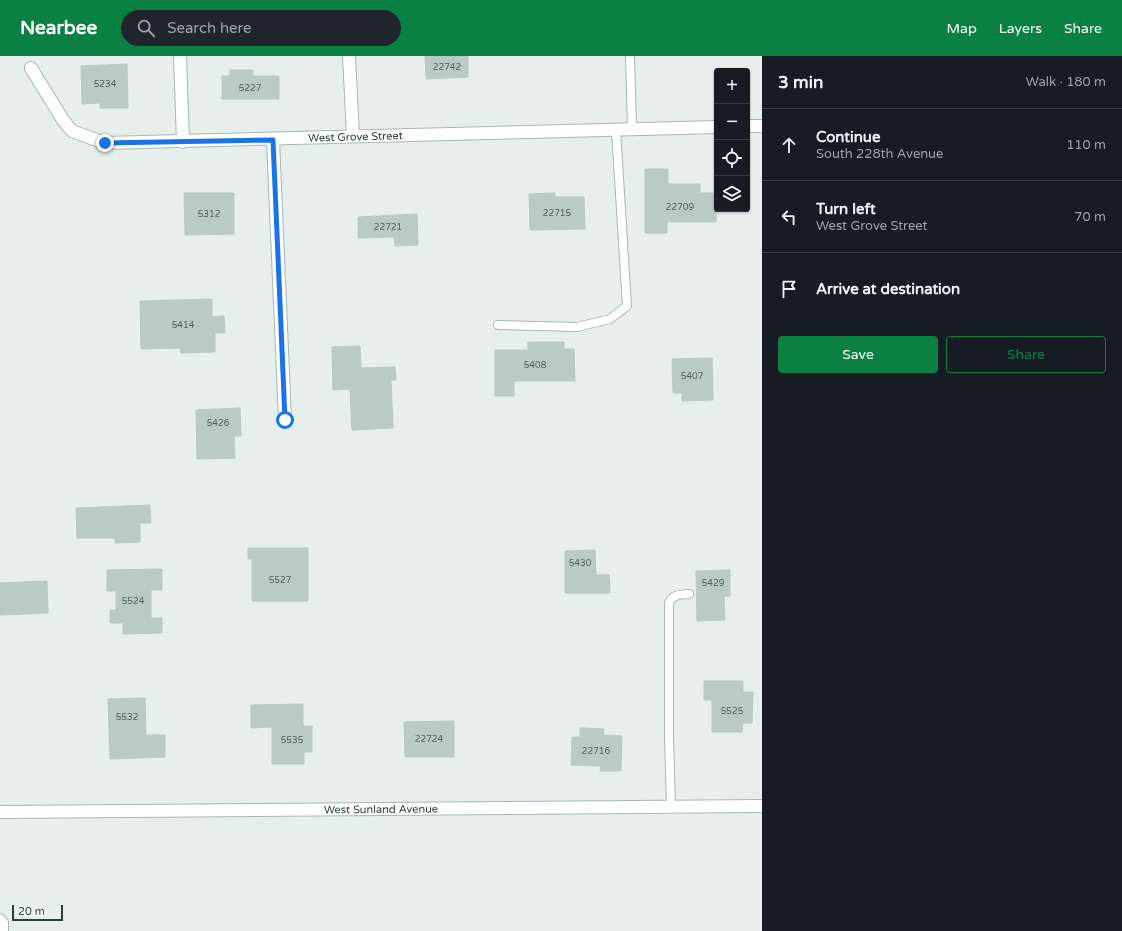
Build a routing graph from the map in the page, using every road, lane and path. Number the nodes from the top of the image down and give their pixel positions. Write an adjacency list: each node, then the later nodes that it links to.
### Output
1 (180, 56): 12 (street)
2 (349, 56): 10 (street)
3 (630, 56): 8 (lane)
4 (31, 68): 12 (street, West Grove Street)
5 (750, 126): 6 (street)
6 (762, 126)
7 (714, 127): 8 (street, West Grove Street)
8 (632, 129): 9 (street, West Grove Street)
9 (616, 130): 10 (street, West Grove Street); 13 (lane)
10 (353, 136): 11 (street, West Grove Street)
11 (273, 140): 12 (street, West Grove Street); 14 (street)
12 (183, 142)
13 (498, 325)
14 (285, 420)
15 (689, 594): 17 (lane)
16 (762, 806): 17 (street, West Sunland Avenue)
17 (671, 807): 18 (street, West Sunland Avenue)
18 (0, 812)
19 (0, 918): 20 (lane)
20 (4, 931)

